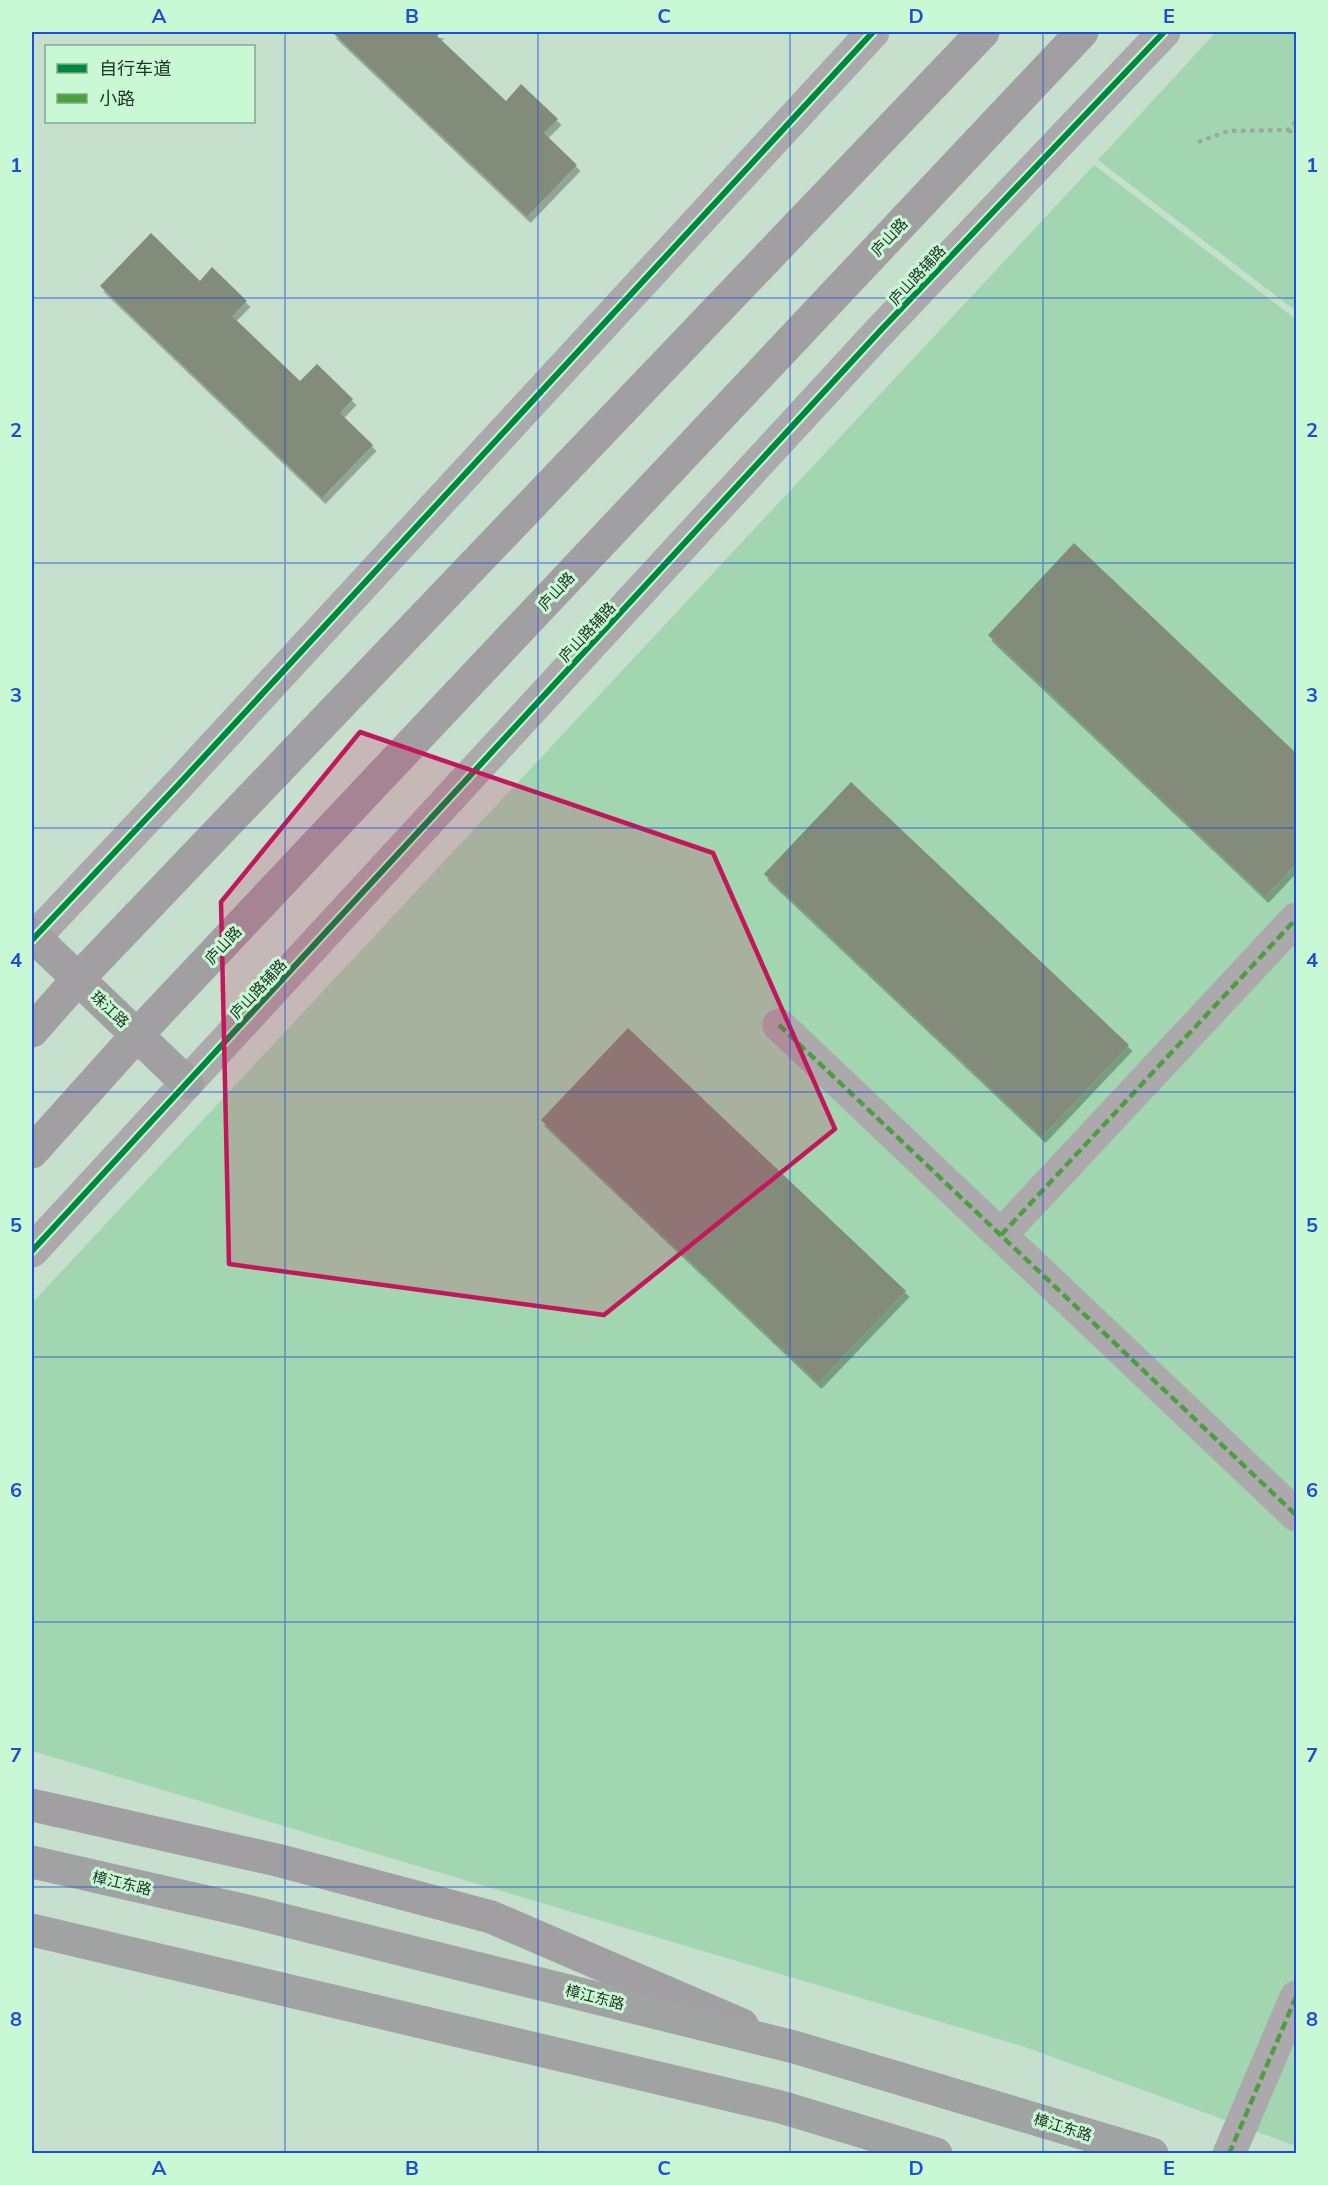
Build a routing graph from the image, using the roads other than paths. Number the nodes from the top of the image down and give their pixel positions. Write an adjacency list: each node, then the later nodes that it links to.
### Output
1 (873, 32): 6 (street)
2 (983, 32): 7 (main road)
3 (1082, 32): 10 (main road, 庐山路)
4 (1164, 32): 11 (street, 庐山路辅路)
5 (1296, 919): 13 (street)
6 (32, 938): 7 (main road, 珠江路)
7 (78, 979): 9 (main road); 10 (main road, 珠江路)
8 (780, 1025): 13 (street)
9 (32, 1031)
10 (138, 1035): 11 (main road, 珠江路); 12 (main road, 庐山路)
11 (187, 1083): 14 (street, 庐山路辅路)
12 (32, 1152)
13 (1001, 1235): 15 (street)
14 (32, 1251)
15 (1296, 1515)
16 (32, 1805): 20 (main road)
17 (32, 1862): 20 (main road, 樟江东路)
18 (32, 1930): 21 (main road)
19 (1296, 1996): 23 (street)
20 (794, 2047): 22 (main road, 樟江东路)
21 (936, 2154)
22 (1152, 2154)
23 (1229, 2154)

